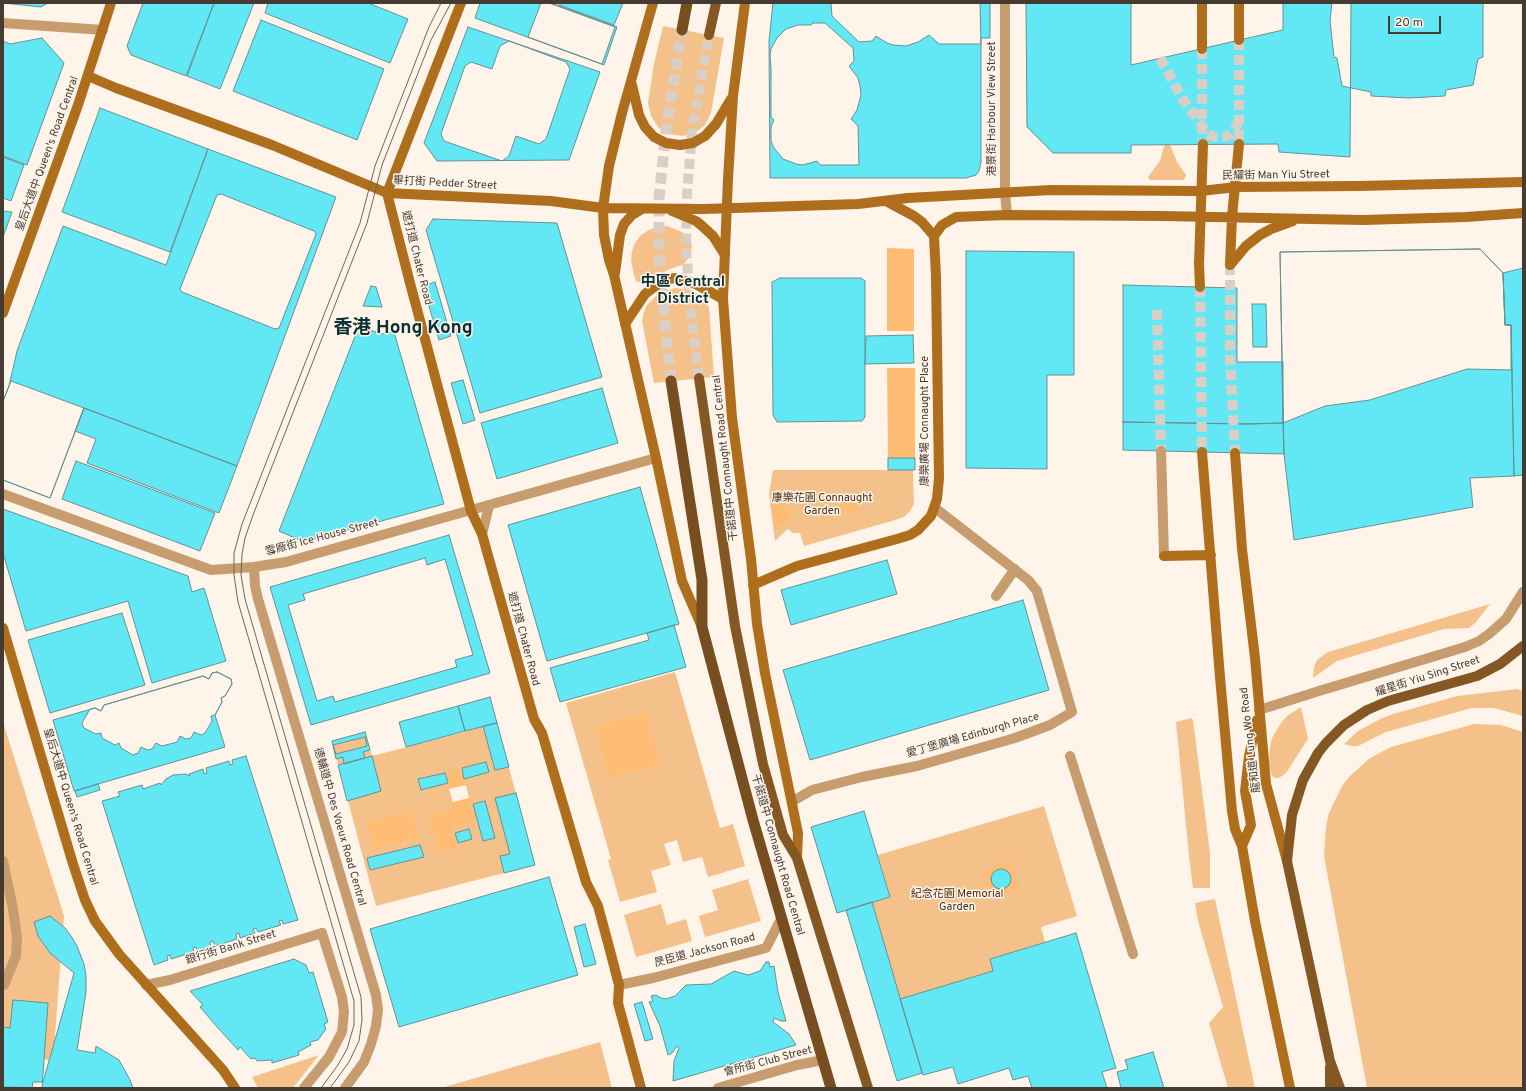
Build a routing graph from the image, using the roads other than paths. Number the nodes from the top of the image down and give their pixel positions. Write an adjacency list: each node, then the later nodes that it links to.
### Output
1 (112, 3): 11 (main road, 皇后大道中 Queen's Road Central)
2 (461, 3): 24 (main road)
3 (653, 3): 17 (main road, 干諾道中 Connaught Road Central)
4 (688, 3): 12 (highway)
5 (716, 3): 13 (main road)
6 (745, 3): 18 (main road, 干諾道中 Connaught Road Central)
7 (1005, 3): 25 (street, 港景街 Harbour View Street)
8 (1202, 3): 15 (main road)
9 (1239, 3): 14 (main road)
10 (3, 23): 11 (street)
11 (103, 30): 16 (main road, 皇后大道中 Queen's Road Central)
12 (682, 30)
13 (709, 35)
14 (1238, 40)
15 (1202, 49)
16 (88, 76): 24 (main road, 畢打街 Pedder Street); 41 (main road, 皇后大道中 Queen's Road Central)
17 (632, 84): 18 (main road); 27 (main road, 干諾道中 Connaught Road Central)
18 (733, 96): 30 (main road, 干諾道中 Connaught Road Central)
19 (1203, 144): 23 (main road)
20 (1239, 144): 22 (main road)
21 (1523, 182): 22 (main road, 民耀街 Man Yiu Street)
22 (1236, 187): 23 (main road, 民耀街 Man Yiu Street); 34 (main road)
23 (1202, 191): 25 (main road, 民耀街 Man Yiu Street); 33 (main road)
24 (387, 193): 27 (main road, 畢打街 Pedder Street); 52 (main road, 遮打道 Chater Road)
25 (1005, 193): 26 (main road); 32 (street, 港景街 Harbour View Street)
26 (886, 201): 30 (main road); 36 (main road)
27 (603, 208): 28 (main road, 畢打街 Pedder Street); 38 (main road, 干諾道中 Connaught Road Central)
28 (643, 208): 29 (main road, 畢打街 Pedder Street); 38 (main road)
29 (666, 208): 30 (main road, 畢打街 Pedder Street); 37 (main road)
30 (727, 208): 37 (main road, 干諾道中 Connaught Road Central)
31 (1523, 213): 35 (main road)
32 (1007, 215): 33 (main road); 36 (main road)
33 (1201, 216): 34 (main road); 39 (main road)
34 (1232, 217): 35 (main road); 35 (main road)
35 (1300, 219)
36 (934, 236): 51 (main road, 康樂廣場 Connaught Place)
37 (725, 255): 40 (main road, 干諾道中 Connaught Road Central)
38 (614, 275): 42 (main road, 干諾道中 Connaught Road Central)
39 (1200, 287)
40 (723, 299): 42 (main road); 58 (main road, 干諾道中 Connaught Road Central)
41 (3, 313)
42 (625, 324): 48 (main road, 干諾道中 Connaught Road Central)
43 (700, 378): 68 (main road, 干諾道中 Connaught Road Central)
44 (671, 381): 61 (highway, 干諾道中 Connaught Road Central)
45 (1161, 451): 55 (street)
46 (1202, 452): 54 (main road)
47 (1236, 453): 64 (main road, 龍和道 Lung Wo Road)
48 (656, 458): 50 (street, 雪廠街 Ice House Street); 61 (main road, 干諾道中 Connaught Road Central)
49 (3, 494): 56 (street, 雪廠街 Ice House Street)
50 (489, 506): 52 (street, 雪廠街 Ice House Street); 53 (street)
51 (935, 508): 57 (street); 58 (main road, 康樂廣場 Connaught Place)
52 (471, 511): 53 (main road, 遮打道 Chater Road); 56 (street, 雪廠街 Ice House Street)
53 (482, 534): 75 (main road, 遮打道 Chater Road)
54 (1211, 555): 55 (main road); 67 (main road)
55 (1164, 556)
56 (254, 567): 80 (street, 德輔道中 Des Voeux Road Central)
57 (1015, 569): 60 (street); 66 (street, 愛丁堡廣場 Edinburgh Place)
58 (753, 585): 66 (main road, 干諾道中 Connaught Road Central)
59 (1523, 592): 64 (street, 耀星街 Yiu Sing Street)
60 (996, 596)
61 (702, 627): 71 (highway, 干諾道中 Connaught Road Central)
62 (3, 628): 74 (main road, 皇后大道中 Queen's Road Central)
63 (1523, 646): 70 (main road, 耀星街 Yiu Sing Street)
64 (1259, 710): 67 (main road); 70 (main road, 龍和道 Lung Wo Road)
65 (1070, 756): 72 (street)
66 (792, 801): 68 (main road, 干諾道中 Connaught Road Central)
67 (1242, 846): 85 (main road)
68 (796, 858): 84 (main road, 干諾道中 Connaught Road Central)
69 (3, 861): 73 (street)
70 (1287, 861): 77 (main road, 龍和道 Lung Wo Road)
71 (781, 919): 75 (street, 昃臣道 Jackson Road); 76 (highway, 干諾道中 Connaught Road Central)
72 (1133, 954)
73 (4, 985)
74 (146, 985): 78 (main road, 皇后大道中 Queen's Road Central); 79 (street, 銀行街 Bank Street)
75 (619, 985): 81 (main road, 遮打道 Chater Road)
76 (823, 1060): 82 (street, 會所街 Club Street); 83 (highway, 干諾道中 Connaught Road Central)
77 (1330, 1061): 86 (main road); 87 (main road, 龍和道 Lung Wo Road)
78 (235, 1088)
79 (304, 1088)
80 (345, 1088)
81 (641, 1088)
82 (718, 1088)
83 (831, 1088)
84 (868, 1088)
85 (1290, 1088)
86 (1330, 1088)
87 (1340, 1088)

